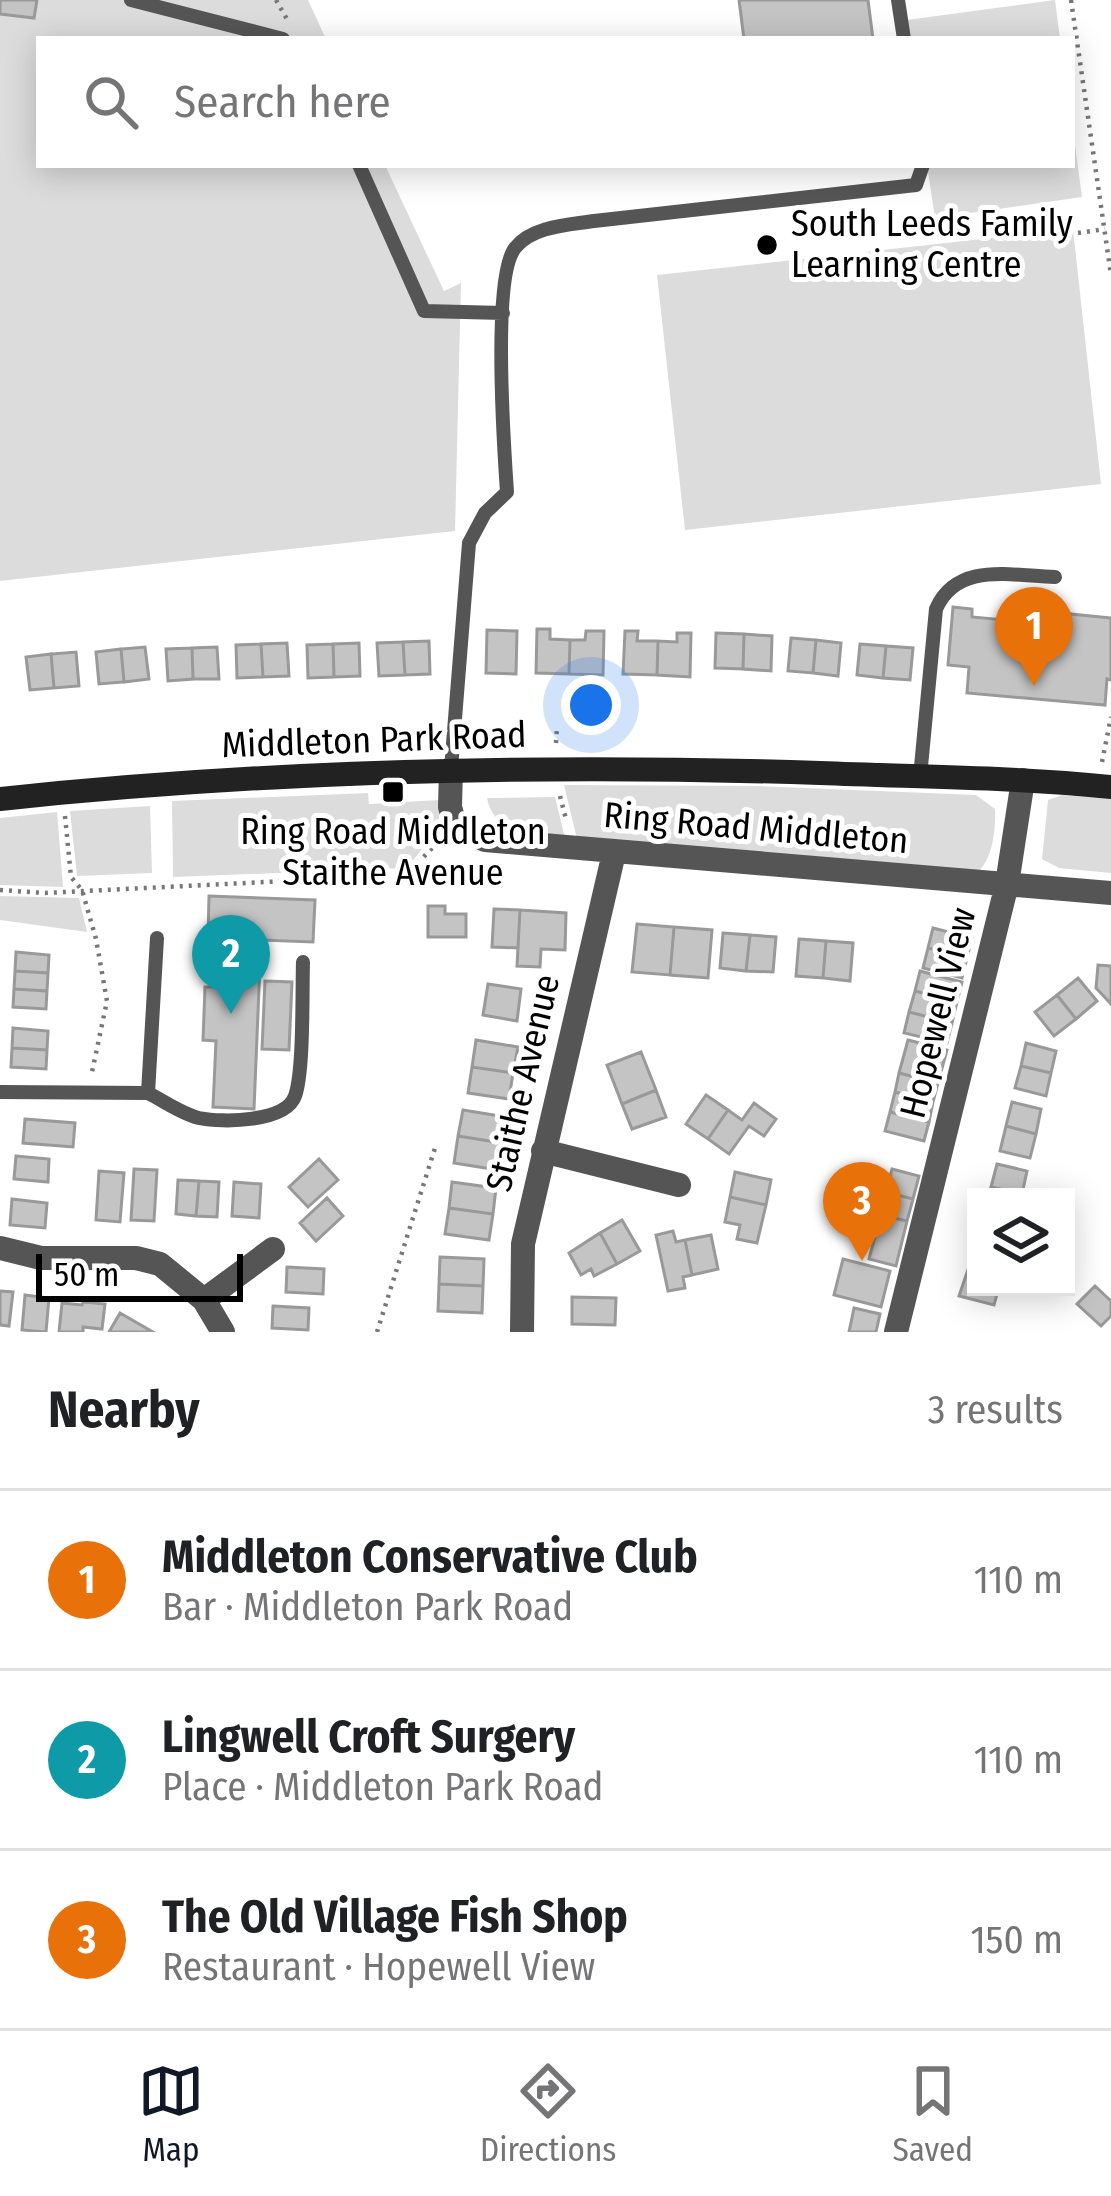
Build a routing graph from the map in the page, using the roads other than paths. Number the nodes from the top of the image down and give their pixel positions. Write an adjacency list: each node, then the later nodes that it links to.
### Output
1 (131, 0): 3 (lane)
2 (898, 0): 4 (lane)
3 (271, 36)
4 (904, 36)
5 (360, 168): 7 (lane)
6 (921, 168): 7 (lane)
7 (502, 313): 9 (lane)
8 (1055, 577): 10 (lane)
9 (451, 769): 10 (street, Middleton Park Road); 13 (street, Middleton Park Road); 14 (street, Ring Road Middleton)
10 (920, 777): 11 (street, Middleton Park Road)
11 (1023, 780): 12 (street, Middleton Park Road); 15 (street, Hopewell View)
12 (1106, 787)
13 (0, 799)
14 (614, 853): 15 (street, Ring Road Middleton); 21 (street, Staithe Avenue)
15 (1007, 884): 16 (street, Ring Road Middleton); 28 (street, Hopewell View)
16 (1111, 893)
17 (157, 938): 20 (lane)
18 (303, 962): 20 (lane)
19 (0, 1092): 20 (lane)
20 (148, 1093)
21 (543, 1151): 22 (street); 27 (street, Staithe Avenue)
22 (680, 1185)
23 (0, 1248): 25 (street)
24 (273, 1249): 25 (street)
25 (204, 1300): 26 (street)
26 (223, 1332)
27 (522, 1332)
28 (896, 1332)

